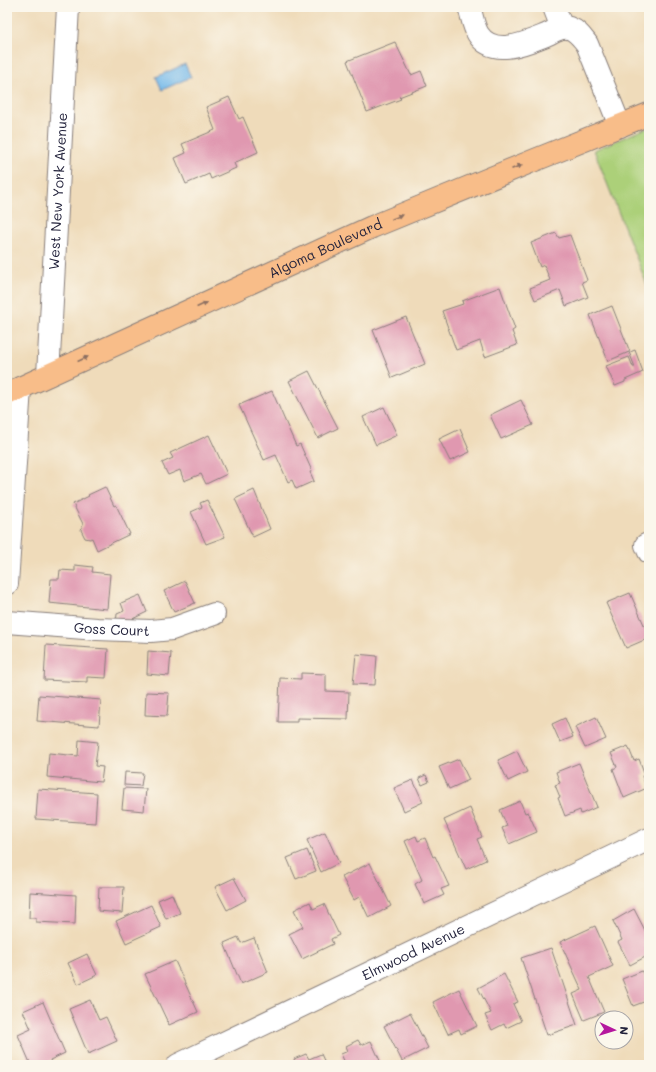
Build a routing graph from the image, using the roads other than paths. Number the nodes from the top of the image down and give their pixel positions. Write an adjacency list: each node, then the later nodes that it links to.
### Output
1 (68, 7): 7 (street, West New York Avenue)
2 (469, 7): 4 (street)
3 (554, 7): 4 (street)
4 (562, 28): 6 (street)
5 (649, 114): 6 (main road, Algoma Boulevard)
6 (620, 126): 7 (main road, Algoma Boulevard, one-way to 6)
7 (48, 375): 8 (main road, Algoma Boulevard)
8 (13, 391): 11 (street)
9 (649, 544): 10 (street)
10 (649, 552)
11 (7, 584)
12 (214, 614): 13 (street, Goss Court)
13 (7, 622)
14 (649, 839): 15 (street, Elmwood Avenue)
15 (178, 1065)

